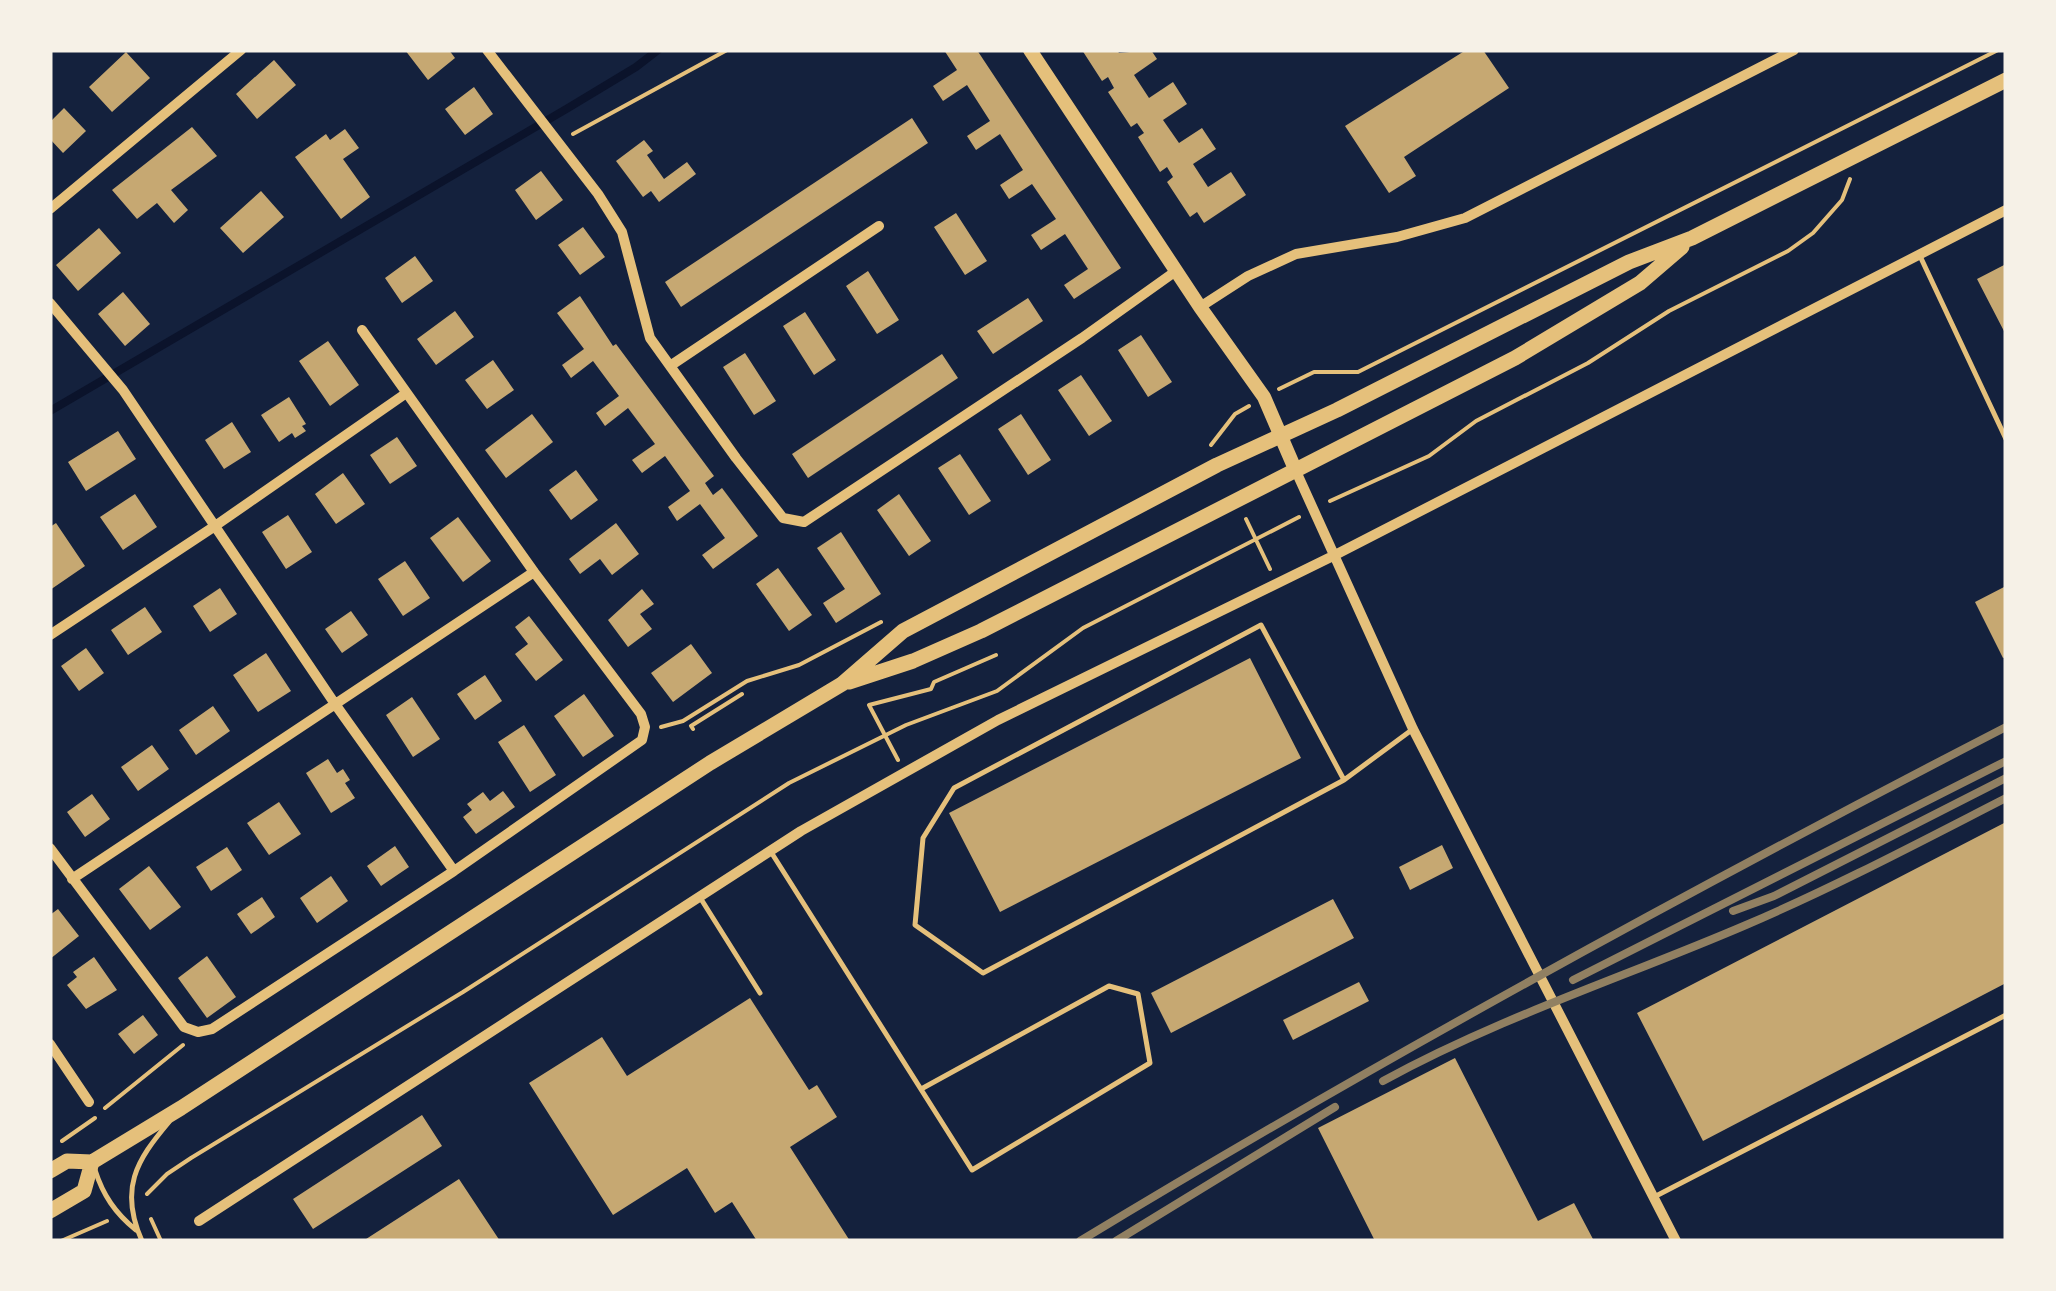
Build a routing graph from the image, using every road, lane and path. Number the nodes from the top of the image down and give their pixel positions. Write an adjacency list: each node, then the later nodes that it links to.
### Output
1 (241, 50): 10 (street)
2 (487, 50): 8 (street)
3 (727, 50): 8 (path)
4 (1030, 50): 15 (street)
5 (1794, 50): 17 (street)
6 (1998, 50): 21 (path)
7 (2006, 80): 9 (main road)
8 (556, 139): 19 (street)
9 (1852, 160): 13 (main road); 26 (path)
10 (50, 209)
11 (2006, 210): 14 (street)
12 (880, 226): 19 (street)
13 (1692, 238): 22 (main road); 25 (main road)
14 (1920, 254): 23 (lane); 28 (street)
15 (1176, 271): 17 (street); 19 (street)
16 (50, 303): 27 (street)
17 (1200, 307): 21 (street)
18 (362, 330): 20 (street)
19 (670, 366)
20 (405, 394): 27 (street); 29 (street)
21 (1264, 397): 22 (street); 24 (path)
22 (1281, 435): 25 (street); 33 (main road)
23 (2006, 439)
24 (1208, 448)
25 (1295, 469): 26 (street); 33 (main road)
26 (1314, 509): 28 (street); 39 (path)
27 (215, 526): 31 (street); 35 (street)
28 (1334, 554): 38 (street); 40 (street)
29 (534, 572): 35 (street); 36 (street)
30 (882, 622): 36 (path)
31 (50, 635)
32 (993, 657): 39 (path)
33 (842, 684): 53 (main road)
34 (742, 694): 37 (path)
35 (335, 704): 44 (street); 45 (street)
36 (645, 726): 44 (street)
37 (693, 729)
38 (1413, 729): 41 (lane); 58 (street)
39 (884, 735): 40 (path); 57 (path)
40 (905, 772): 43 (street)
41 (1344, 780): 41 (lane)
42 (50, 848): 45 (street)
43 (772, 852): 46 (street); 51 (lane)
44 (454, 870): 49 (street)
45 (72, 880): 49 (street)
46 (700, 896): 47 (lane); 62 (street)
47 (760, 994)
48 (2006, 1016): 58 (lane)
49 (198, 1032): 54 (path)
50 (50, 1044): 52 (street)
51 (923, 1088): 51 (lane)
52 (89, 1102)
53 (181, 1108): 55 (main road); 59 (lane)
54 (50, 1148)
55 (92, 1162): 56 (main road); 60 (main road); 61 (lane)
56 (50, 1171)
57 (146, 1196): 59 (path); 66 (path)
58 (1654, 1197): 67 (street)
59 (134, 1208): 63 (lane)
60 (50, 1211)
61 (119, 1217): 63 (lane); 64 (path)
62 (199, 1221)
63 (138, 1232): 65 (lane)
64 (61, 1241)
65 (142, 1241)
66 (161, 1241)
67 (1676, 1241)

